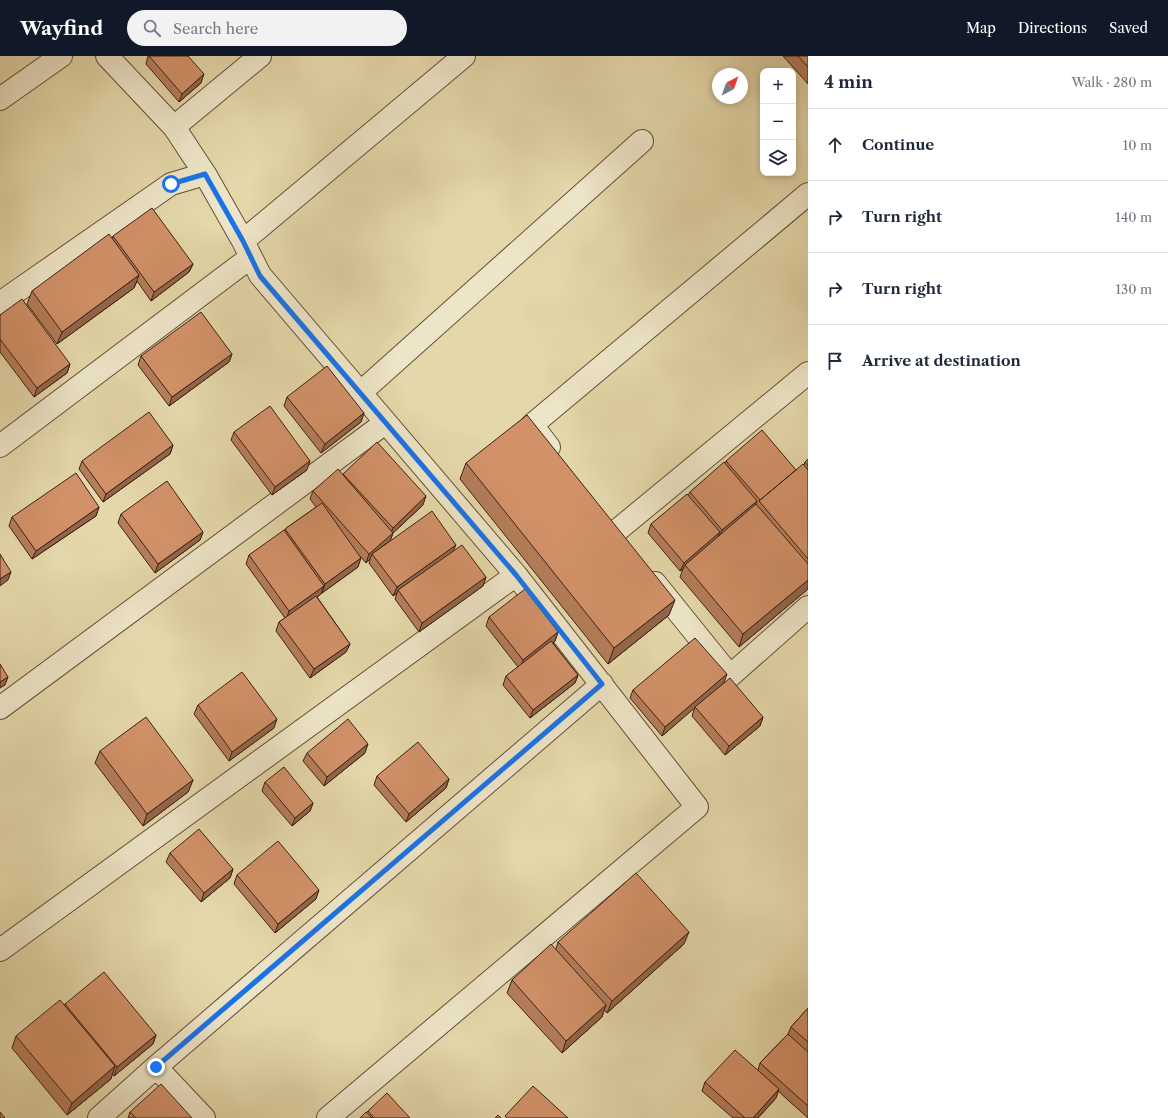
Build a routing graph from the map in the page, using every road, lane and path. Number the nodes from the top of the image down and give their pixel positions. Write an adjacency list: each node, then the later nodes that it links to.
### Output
1 (61, 56): 5 (street)
2 (107, 56): 6 (street)
3 (260, 56): 6 (street)
4 (464, 56): 10 (street)
5 (0, 99)
6 (174, 128): 8 (street)
7 (642, 141): 13 (street)
8 (205, 174): 10 (street); 11 (street)
9 (808, 194): 16 (street)
10 (247, 249): 13 (street); 15 (street)
11 (0, 303)
12 (808, 373): 17 (street)
13 (360, 393): 14 (street)
14 (385, 423): 19 (street); 22 (street)
15 (0, 446)
16 (561, 463)
17 (628, 551)
18 (643, 569): 20 (street)
19 (516, 575): 21 (street); 23 (street)
20 (808, 606)
21 (602, 684): 24 (street); 27 (street)
22 (0, 708)
23 (0, 950)
24 (156, 1067): 25 (street); 26 (street)
25 (99, 1118)
26 (204, 1118)
27 (328, 1118)

